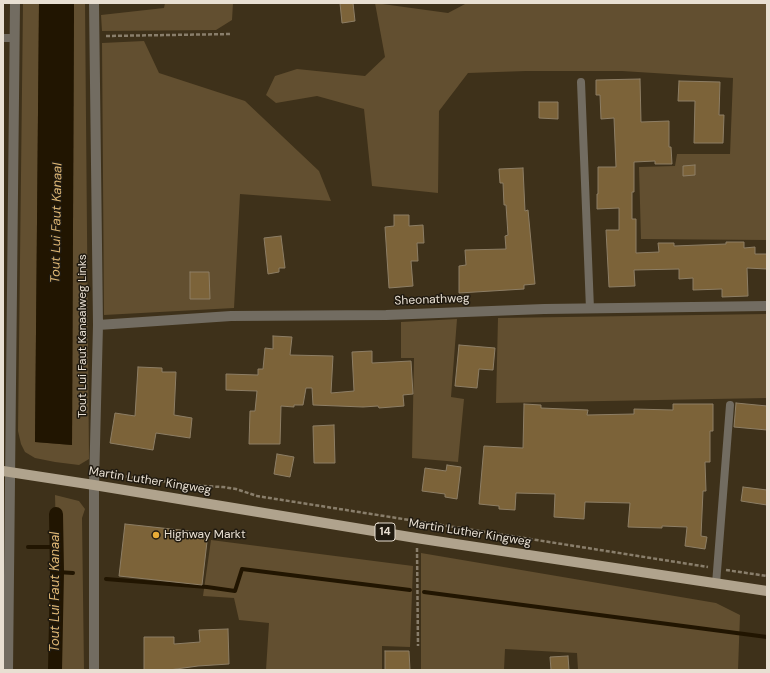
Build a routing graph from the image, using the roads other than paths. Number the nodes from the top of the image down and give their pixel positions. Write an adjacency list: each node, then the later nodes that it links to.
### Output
1 (15, 3): 4 (street)
2 (94, 3): 9 (street, Tout Lui Faut Kanaalweg Links)
3 (3, 38): 4 (lane)
4 (15, 38): 6 (street)
5 (581, 82): 8 (lane)
6 (8, 292): 11 (street)
7 (767, 306): 8 (street, Sheonathweg)
8 (590, 309): 9 (street, Sheonathweg)
9 (98, 325): 12 (street, Tout Lui Faut Kanaalweg Links)
10 (730, 405): 13 (lane)
11 (6, 472): 12 (main road, Martin Luther Kingweg / 14); 15 (street)
12 (94, 485): 13 (main road, Martin Luther Kingweg / 14); 16 (street, Tout Lui Faut Kanaalweg Links)
13 (716, 584): 14 (main road, Martin Luther Kingweg / 14)
14 (767, 591)
15 (8, 670)
16 (94, 670)

